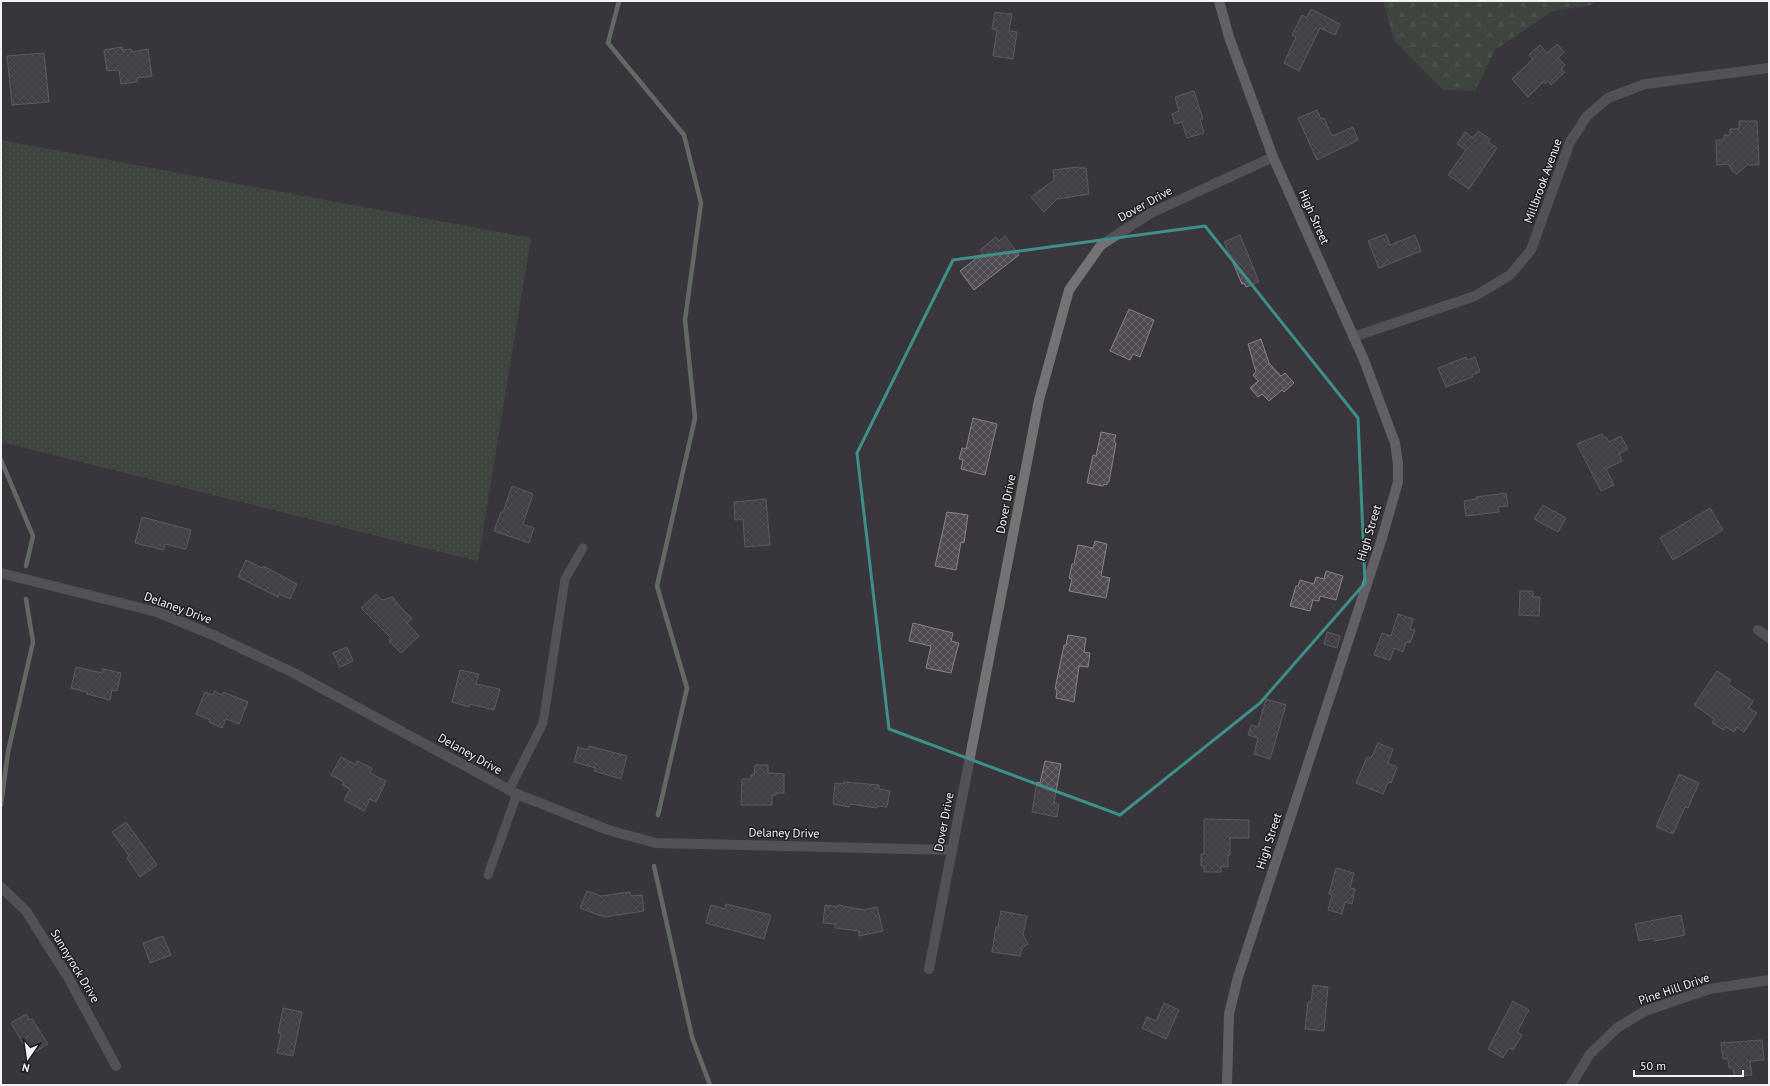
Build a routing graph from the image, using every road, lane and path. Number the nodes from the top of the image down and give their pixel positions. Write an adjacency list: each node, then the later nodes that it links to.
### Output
1 (1219, 1): 3 (street, High Street)
2 (1769, 68): 4 (street, Millbrook Avenue)
3 (1273, 157): 4 (street, High Street); 10 (street, Dover Drive)
4 (1354, 337): 16 (street, High Street)
5 (583, 548): 9 (lane)
6 (1, 573): 9 (street, Delaney Drive)
7 (1758, 630): 8 (street)
8 (1769, 638)
9 (513, 792): 10 (street, Delaney Drive); 11 (lane)
10 (951, 850): 13 (street, Dover Drive)
11 (488, 875)
12 (1, 887): 15 (street, Sunnyrock Drive)
13 (929, 969)
14 (1769, 980): 17 (street, Pine Hill Drive)
15 (116, 1066)
16 (1227, 1085)
17 (1571, 1085)

